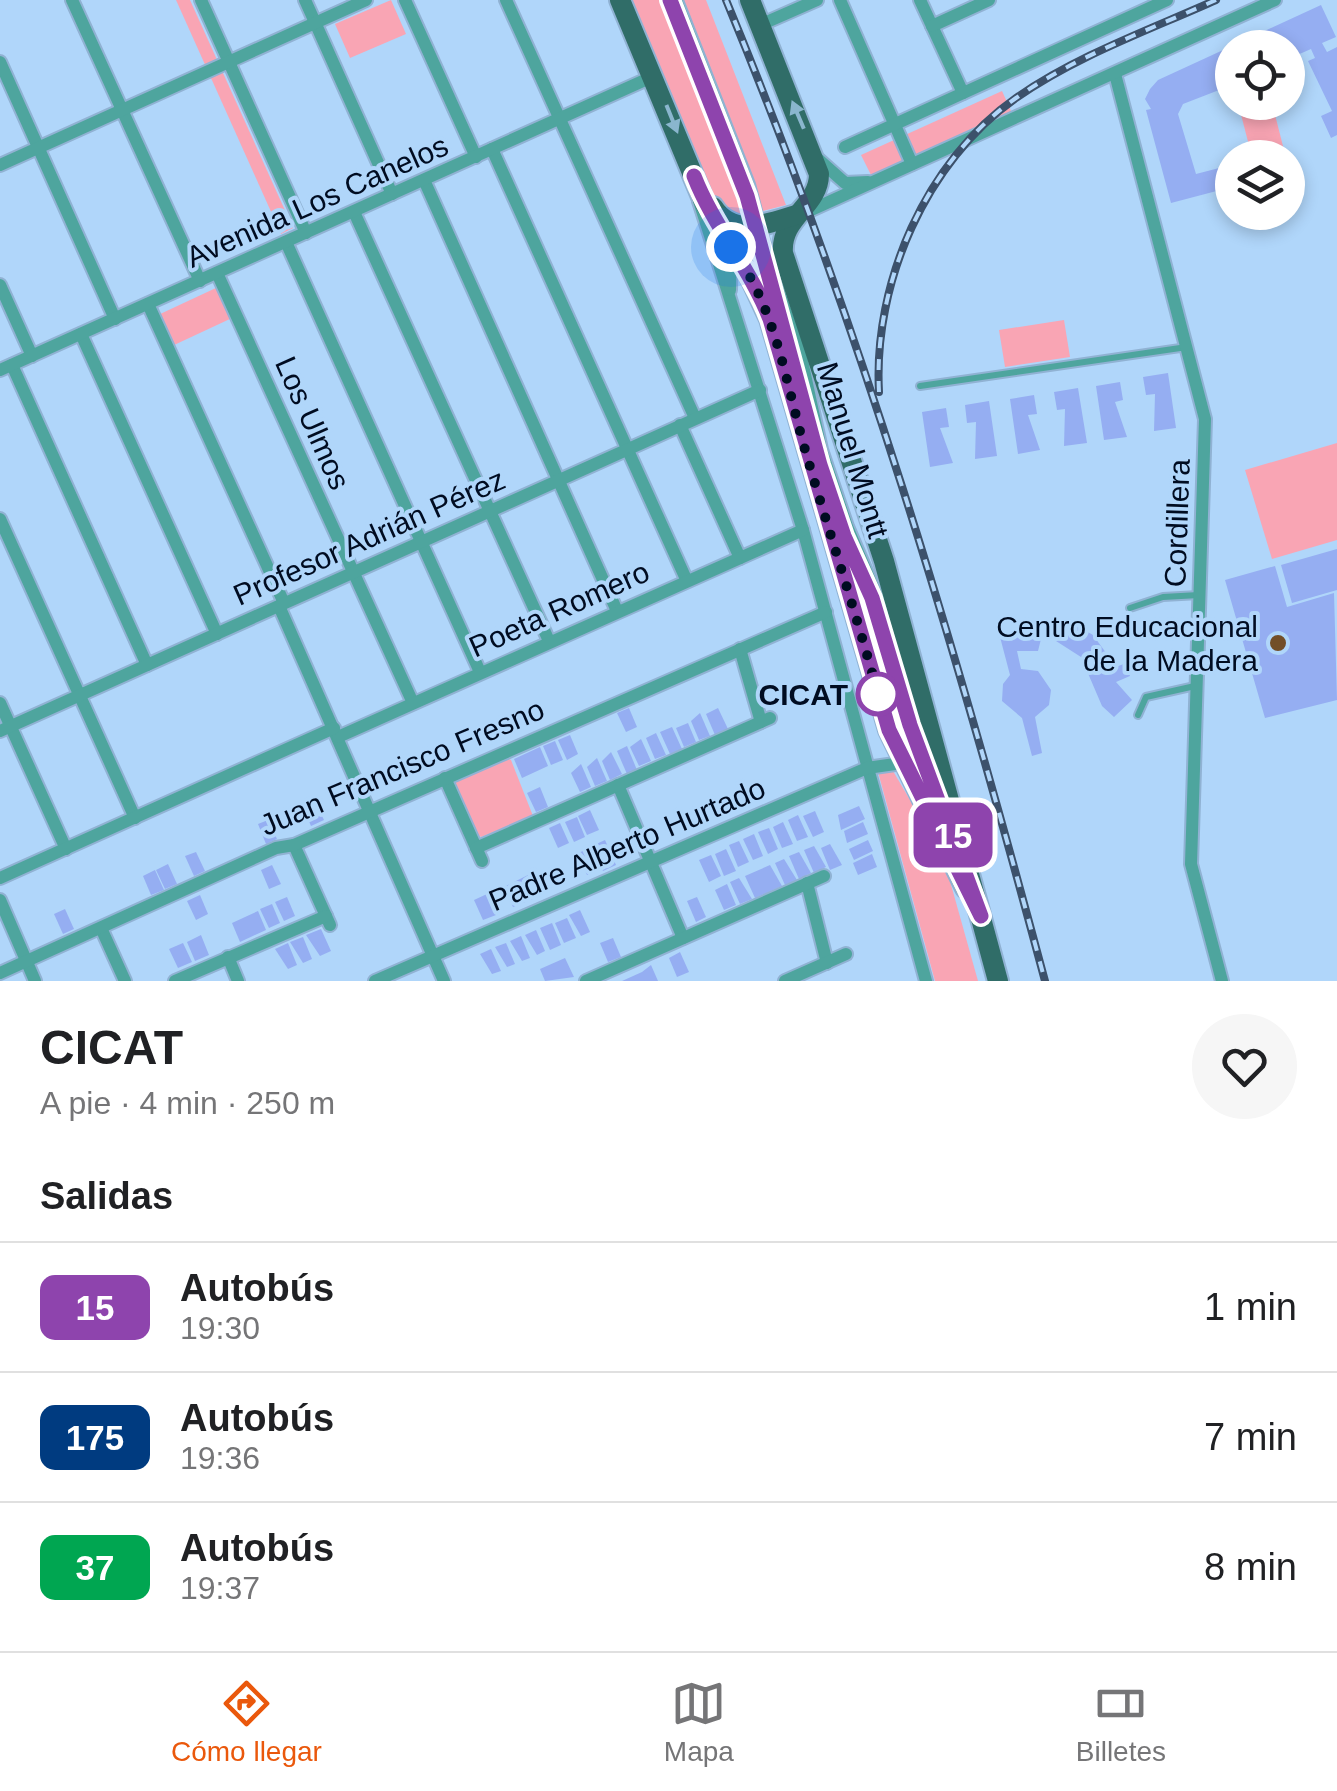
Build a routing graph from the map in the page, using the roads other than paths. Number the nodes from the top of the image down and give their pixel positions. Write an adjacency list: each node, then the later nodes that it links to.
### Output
1 (72, 0): 25 (street)
2 (202, 0): 21 (street)
3 (305, 0): 17 (street)
4 (366, 0): 17 (street)
5 (405, 0): 31 (street)
6 (506, 0): 26 (street)
7 (620, 0): 23 (main road)
8 (670, 0): 41 (lane, Manuel Montt)
9 (679, 0): 41 (lane, Manuel Montt)
10 (750, 0): 18 (main road)
11 (817, 0): 18 (street)
12 (840, 0): 27 (street)
13 (920, 0): 19 (street)
14 (989, 0): 19 (street)
15 (1276, 0): 22 (street)
16 (1160, 1): 24 (street)
17 (315, 23): 21 (street); 38 (street)
18 (760, 25): 32 (main road, one-way to 18)
19 (932, 26): 24 (street)
20 (0, 62): 29 (street)
21 (229, 62): 25 (street); 42 (street)
22 (1115, 74): 33 (street); 52 (street, Cordillera)
23 (654, 76): 26 (street, Avenida Los Canelos); 35 (main road, one-way to 35)
24 (963, 94): 27 (street)
25 (122, 110): 29 (street); 46 (street)
26 (560, 119): 30 (street, Avenida Los Canelos); 57 (street)
27 (896, 124): 28 (street); 33 (street)
28 (845, 147)
29 (38, 148): 34 (street); 50 (street)
30 (492, 150): 31 (street, Avenida Los Canelos); 59 (street)
31 (476, 156): 37 (street, Avenida Los Canelos)
32 (815, 156): 36 (street); 39 (main road, Manuel Montt)
33 (912, 164): 36 (street)
34 (0, 165)
35 (694, 176): 41 (main road); 44 (main road, Manuel Montt); 48 (street)
36 (885, 177): 39 (street)
37 (424, 180): 38 (street, Avenida Los Canelos); 60 (street)
38 (392, 194): 40 (street, Avenida Los Canelos)
39 (801, 210): 41 (main road); 78 (main road, Manuel Montt)
40 (354, 212): 42 (street, Avenida Los Canelos); 61 (street)
41 (758, 225): 44 (main road); 78 (lane, Manuel Montt); 99 (lane, Manuel Montt)
42 (306, 233): 43 (street, Avenida Los Canelos)
43 (286, 242): 45 (street, Avenida Los Canelos); 64 (street)
44 (731, 247): 48 (street); 86 (main road, Manuel Montt)
45 (217, 273): 46 (street, Avenida Los Canelos); 66 (street, Los Ulmos)
46 (200, 280): 49 (street, Avenida Los Canelos)
47 (0, 286): 53 (street)
48 (730, 297): 56 (street)
49 (148, 304): 50 (street, Avenida Los Canelos); 69 (street)
50 (115, 318): 51 (street, Avenida Los Canelos)
51 (81, 334): 53 (street, Avenida Los Canelos); 73 (street)
52 (1188, 347): 55 (lane); 68 (street, Cordillera)
53 (32, 356): 54 (street, Avenida Los Canelos)
54 (6, 368): 76 (street)
55 (920, 386)
56 (760, 390): 57 (street, Profesor Adrián Pérez); 63 (street)
57 (695, 418): 58 (street, Profesor Adrián Pérez)
58 (680, 425): 59 (street, Profesor Adrián Pérez); 65 (street)
59 (627, 448): 60 (street, Profesor Adrián Pérez); 67 (street)
60 (558, 480): 61 (street, Profesor Adrián Pérez); 71 (street)
61 (490, 511): 64 (street, Profesor Adrián Pérez); 74 (street)
62 (0, 520): 80 (street)
63 (803, 530): 65 (street, Poeta Romero); 72 (street)
64 (421, 542): 66 (street, Profesor Adrián Pérez); 77 (street)
65 (740, 558): 67 (street, Poeta Romero)
66 (354, 572): 69 (street, Profesor Adrián Pérez); 82 (street, Los Ulmos)
67 (686, 579): 71 (street, Poeta Romero)
68 (1200, 596): 70 (lane); 79 (street, Cordillera)
69 (282, 604): 73 (street, Profesor Adrián Pérez); 85 (street)
70 (1130, 608)
71 (617, 611): 74 (street, Poeta Romero)
72 (826, 612): 75 (street, Juan Francisco Fresno); 87 (street)
73 (217, 634): 76 (street, Profesor Adrián Pérez)
74 (549, 641): 77 (street, Poeta Romero)
75 (740, 650): 88 (street, Juan Francisco Fresno); 89 (street)
76 (147, 665): 80 (street, Profesor Adrián Pérez)
77 (480, 672): 82 (street, Poeta Romero)
78 (918, 681): 99 (main road, Manuel Montt)
79 (1196, 686): 83 (lane); 118 (street, Cordillera)
80 (80, 696): 84 (street, Profesor Adrián Pérez); 91 (street)
81 (0, 703): 84 (street)
82 (413, 703): 85 (street, Poeta Romero)
83 (1138, 714)
84 (5, 729): 93 (street)
85 (336, 732): 90 (street); 91 (street, Poeta Romero)
86 (902, 763): 87 (street, Padre Alberto Hurtado); 99 (main road, Manuel Montt)
87 (867, 768): 94 (street, Padre Alberto Hurtado); 116 (street)
88 (445, 778): 89 (street); 90 (street, Juan Francisco Fresno)
89 (618, 785): 94 (street)
90 (370, 812): 92 (street, Juan Francisco Fresno); 103 (street)
91 (135, 818): 93 (street, Poeta Romero)
92 (294, 846): 100 (street, Juan Francisco Fresno); 104 (street)
93 (66, 849): 96 (street, Poeta Romero)
94 (650, 862): 101 (street); 103 (street, Padre Alberto Hurtado)
95 (824, 876): 97 (street)
96 (0, 878)
97 (807, 883): 101 (street); 106 (street)
98 (0, 900): 105 (street)
99 (981, 916): 117 (main road, Manuel Montt)
100 (102, 928): 105 (street, Juan Francisco Fresno); 109 (street)
101 (683, 938): 114 (street)
102 (846, 954): 106 (street)
103 (433, 956): 112 (street, Padre Alberto Hurtado); 113 (street)
104 (228, 957): 110 (street); 111 (street)
105 (27, 961): 107 (street, Juan Francisco Fresno); 108 (street)
106 (826, 963): 115 (street)
107 (0, 973)
108 (35, 981)
109 (126, 981)
110 (175, 981)
111 (238, 981)
112 (375, 981)
113 (444, 981)
114 (586, 981)
115 (784, 981)
116 (926, 981)
117 (998, 981)
118 (1222, 981)

